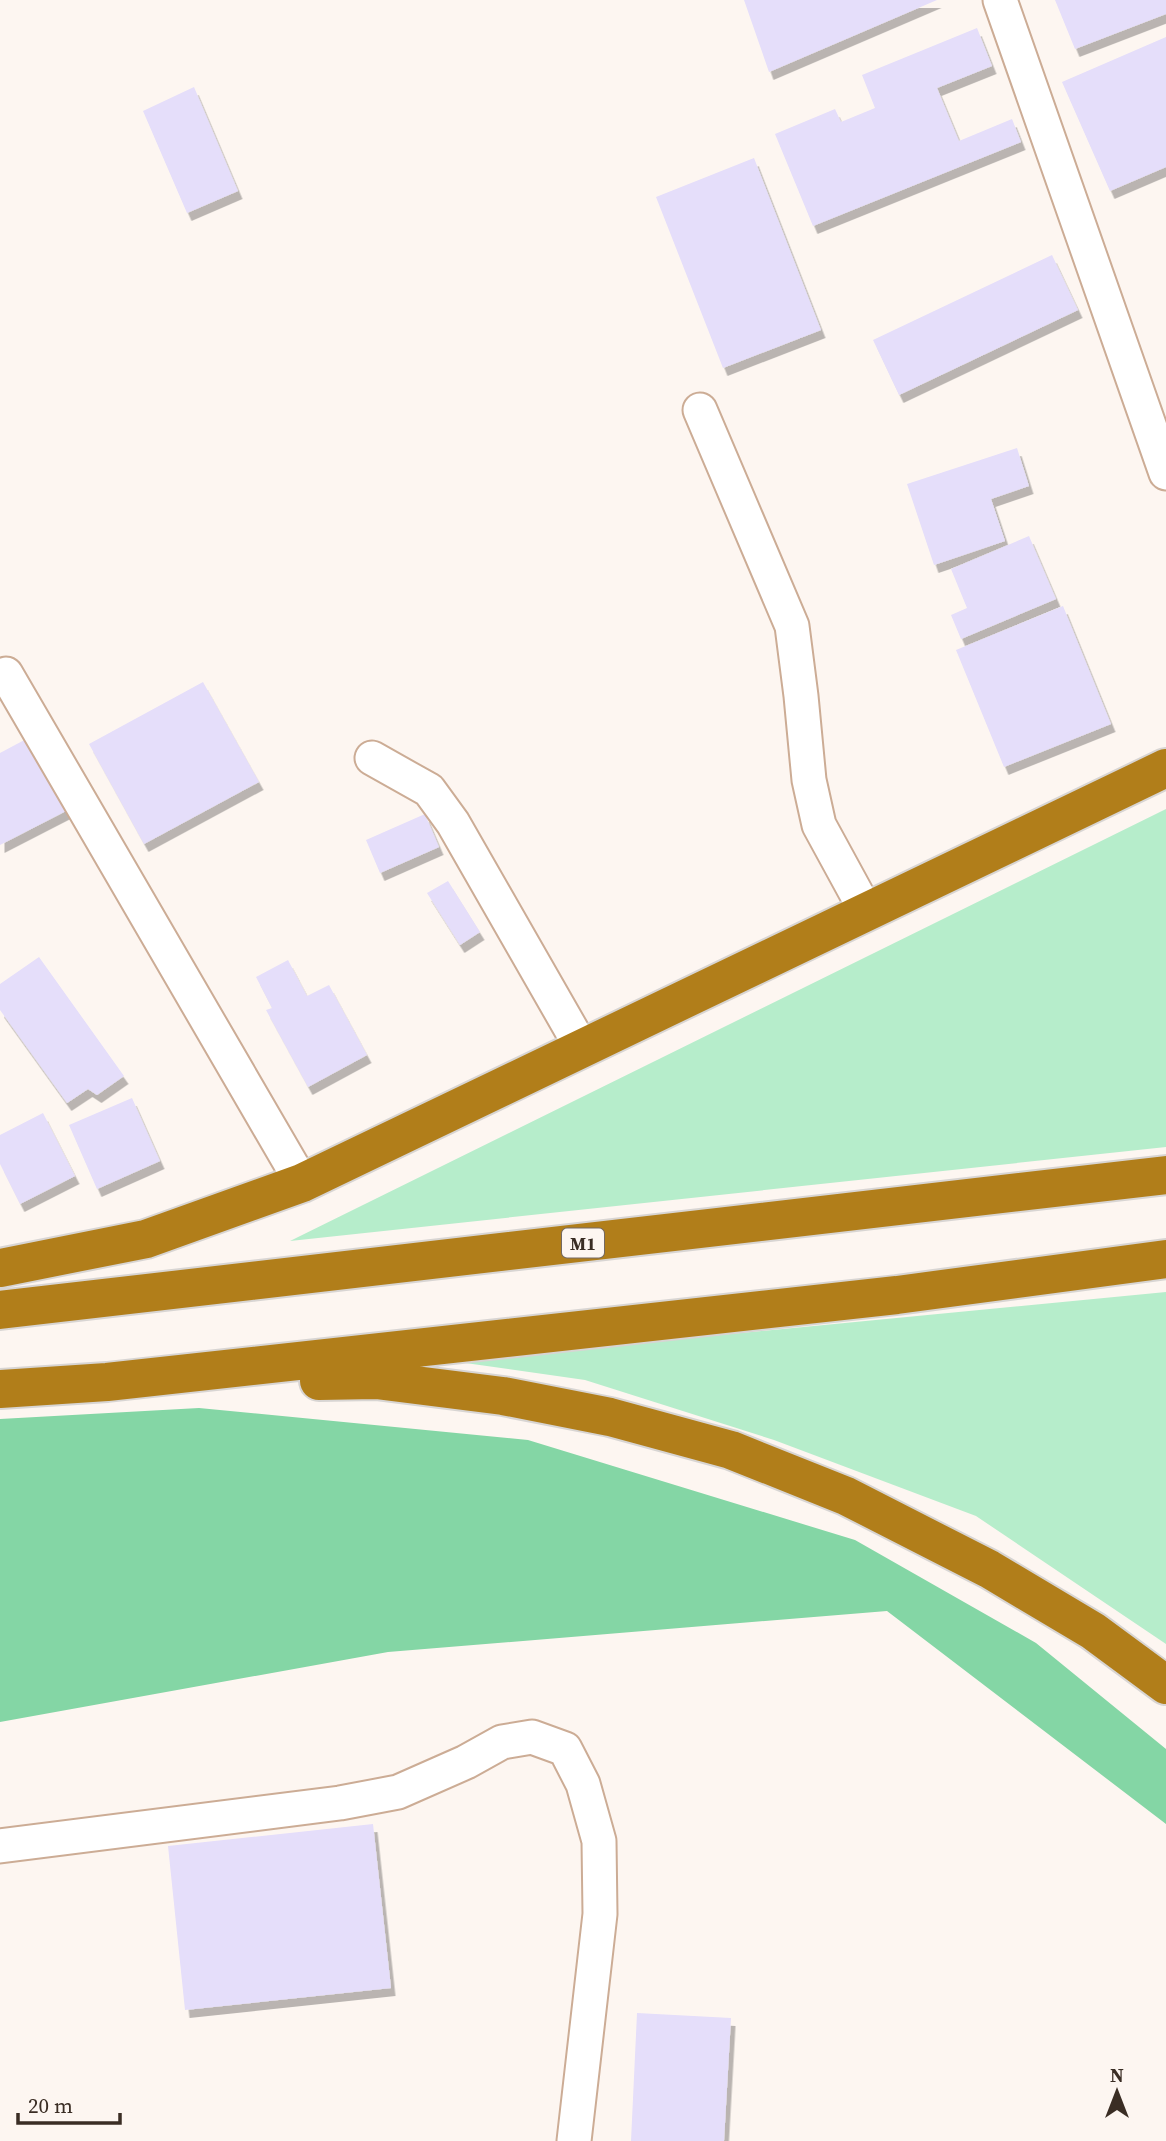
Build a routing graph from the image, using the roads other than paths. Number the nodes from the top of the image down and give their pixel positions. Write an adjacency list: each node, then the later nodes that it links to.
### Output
1 (1000, 0): 3 (street)
2 (700, 410): 7 (street)
3 (1166, 473)
4 (6, 674): 10 (street)
5 (372, 758): 8 (street)
6 (1166, 768): 7 (highway)
7 (867, 913): 8 (highway)
8 (583, 1049): 10 (highway)
9 (1166, 1175): 13 (highway, M1)
10 (302, 1183): 12 (highway)
11 (1166, 1259): 14 (highway)
12 (0, 1268)
13 (0, 1310)
14 (107, 1382): 15 (highway); 16 (highway)
15 (0, 1389)
16 (1166, 1685)
17 (0, 1846): 18 (street)
18 (574, 2141)

